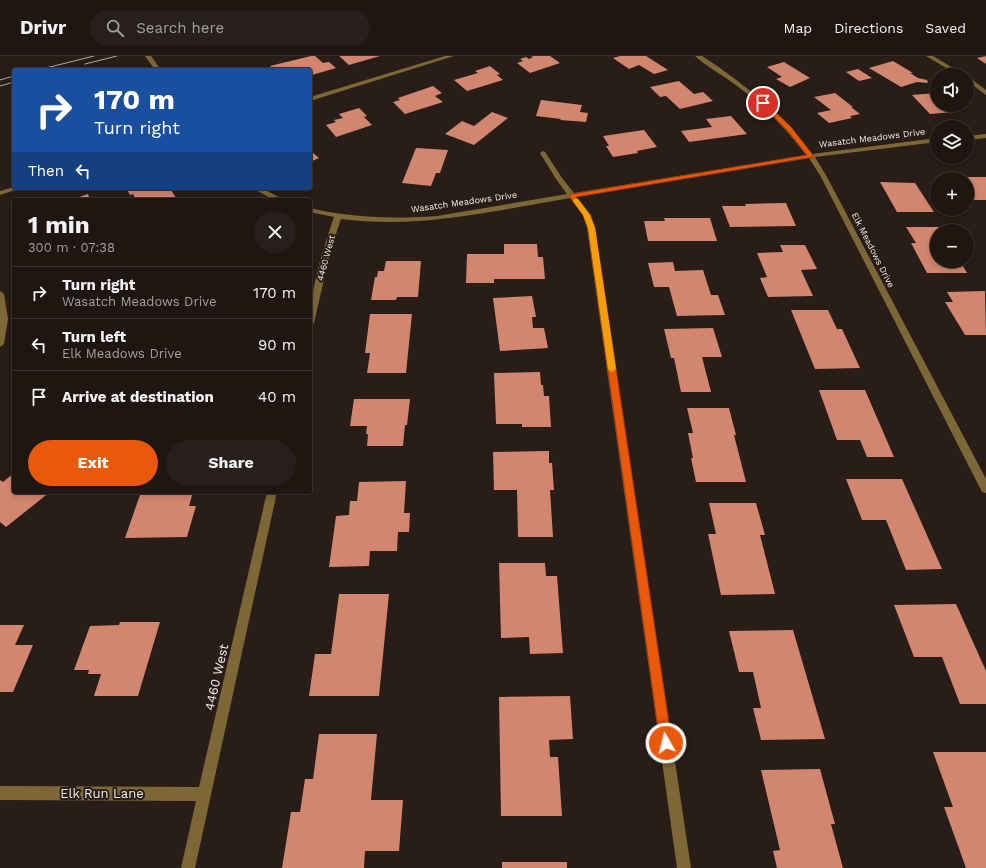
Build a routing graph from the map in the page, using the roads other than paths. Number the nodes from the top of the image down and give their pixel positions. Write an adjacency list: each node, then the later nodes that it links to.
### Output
1 (148, 56): 5 (street)
2 (451, 56): 9 (street)
3 (698, 56): 14 (street, Elk Meadows Drive)
4 (929, 56): 6 (street)
5 (157, 68)
6 (950, 68)
7 (974, 84): 8 (street)
8 (986, 93)
9 (312, 98)
10 (986, 136): 11 (street)
11 (974, 137)
12 (930, 141): 14 (street, Wasatch Meadows Drive)
13 (543, 153): 18 (street)
14 (811, 156): 18 (street, Wasatch Meadows Drive); 25 (street, Elk Meadows Drive)
15 (12, 189): 17 (street)
16 (260, 190): 19 (street)
17 (0, 193)
18 (572, 196): 21 (street, Wasatch Meadows Drive); 30 (street)
19 (276, 198)
20 (312, 210): 21 (street, Wasatch Meadows Drive)
21 (338, 216): 23 (street, 4460 West)
22 (0, 294): 24 (street)
23 (312, 315)
24 (0, 344)
25 (986, 489)
26 (272, 494): 28 (street, 4460 West)
27 (0, 793): 28 (street, Elk Run Lane)
28 (205, 794): 29 (street, 4460 West)
29 (188, 868)
30 (684, 868)

